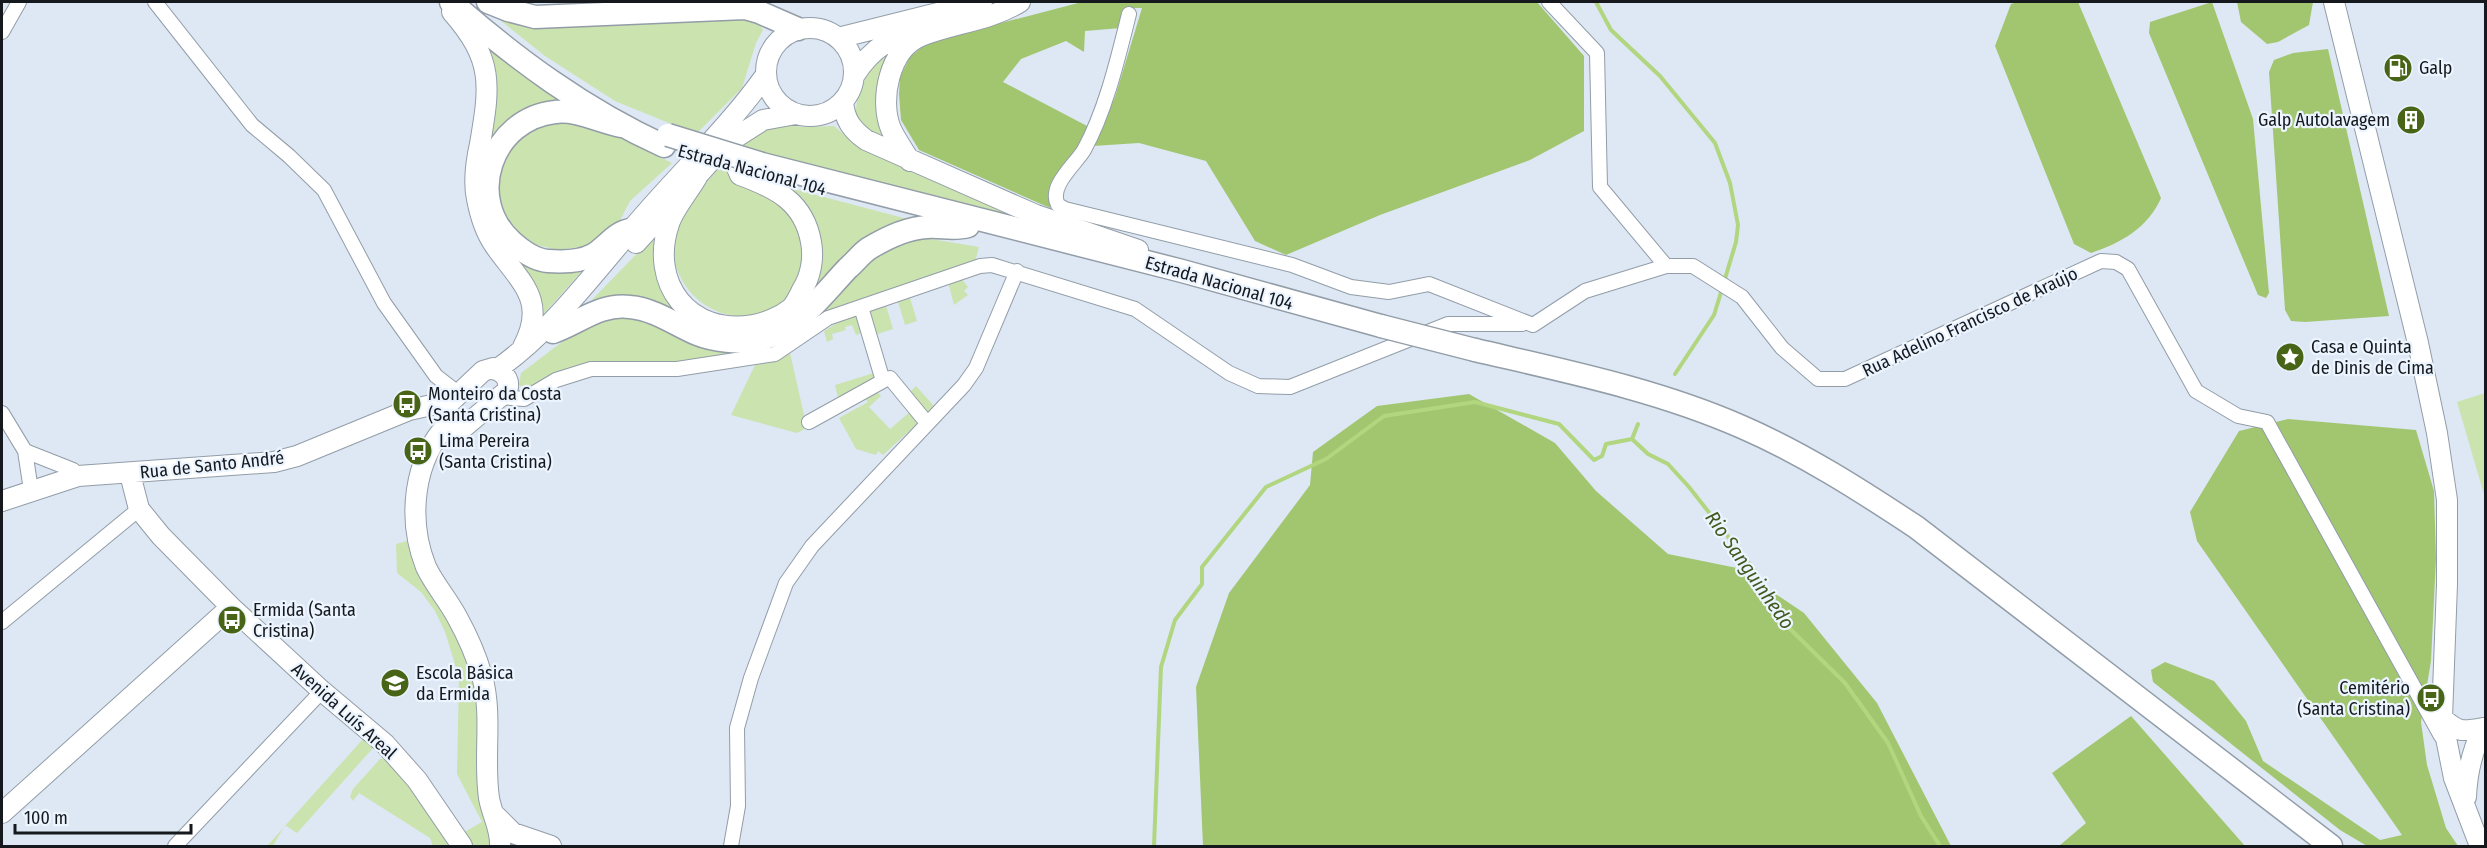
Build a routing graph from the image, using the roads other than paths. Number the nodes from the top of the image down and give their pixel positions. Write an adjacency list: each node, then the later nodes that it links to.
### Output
1 (19, 2): 13 (street)
2 (155, 2): 37 (street)
3 (442, 2): 33 (main road)
4 (451, 2): 19 (main road, Estrada Nacional 104)
5 (466, 2): 20 (main road, Estrada Nacional 104)
6 (488, 2): 12 (main road)
7 (982, 2): 14 (main road)
8 (1021, 2): 16 (main road); 21 (main road)
9 (1549, 2): 26 (street)
10 (2334, 2): 50 (main road)
11 (1129, 14): 31 (street)
12 (798, 29): 14 (main road); 15 (main road)
13 (2, 32)
14 (838, 38): 16 (main road)
15 (765, 76): 18 (main road); 25 (main road)
16 (854, 76): 17 (main road)
17 (843, 102): 18 (main road); 21 (main road)
18 (796, 114): 23 (main road)
19 (621, 126): 20 (main road, Estrada Nacional 104); 25 (main road)
20 (666, 141): 22 (main road, Estrada Nacional 104); 28 (main road, Estrada Nacional 104, bridge)
21 (910, 161): 28 (main road)
22 (737, 168): 23 (main road); 24 (main road, Estrada Nacional 104)
23 (697, 177): 32 (main road)
24 (968, 226): 29 (main road, Estrada Nacional 104); 32 (main road)
25 (631, 230): 33 (main road)
26 (1666, 266): 31 (street, Rua Adelino Francisco de Araújo); 53 (street, Rua Adelino Francisco de Araújo)
27 (1017, 271): 30 (street); 31 (street); 40 (street)
28 (1182, 271): 29 (main road, Estrada Nacional 104)
29 (1301, 305): 63 (main road, bridge)
30 (861, 307): 35 (street); 36 (street)
31 (1533, 325)
32 (553, 332): 34 (main road)
33 (519, 355): 34 (main road)
34 (501, 373): 36 (main road); 37 (main road)
35 (892, 378): 39 (street); 40 (street)
36 (501, 397): 37 (main road)
37 (450, 408): 42 (main road, Rua de Santo André); 55 (main road)
38 (2, 413): 41 (street)
39 (809, 422)
40 (927, 423): 62 (street)
41 (25, 451): 43 (street); 44 (street)
42 (130, 474): 43 (main road, Rua de Santo André); 46 (main road, Avenida Luís Areal)
43 (78, 476): 44 (main road, Rua de Santo André)
44 (31, 490): 45 (main road, Rua de Santo André)
45 (2, 501)
46 (140, 509): 47 (main road, Avenida Luís Areal); 48 (street)
47 (231, 608): 49 (main road, Avenida Luís Areal); 54 (main road)
48 (2, 622)
49 (322, 691): 58 (street); 59 (main road, Avenida Luís Areal)
50 (2442, 718): 51 (main road); 53 (main road)
51 (2484, 727): 52 (main road); 53 (main road)
52 (2472, 751): 53 (main road); 56 (main road)
53 (2449, 753): 56 (main road)
54 (2, 813)
55 (494, 814): 57 (main road); 60 (main road)
56 (2474, 821): 64 (main road)
57 (544, 844): 61 (main road)
58 (175, 846)
59 (462, 846)
60 (500, 846)
61 (510, 846)
62 (731, 846)
63 (2331, 846)
64 (2480, 846)

